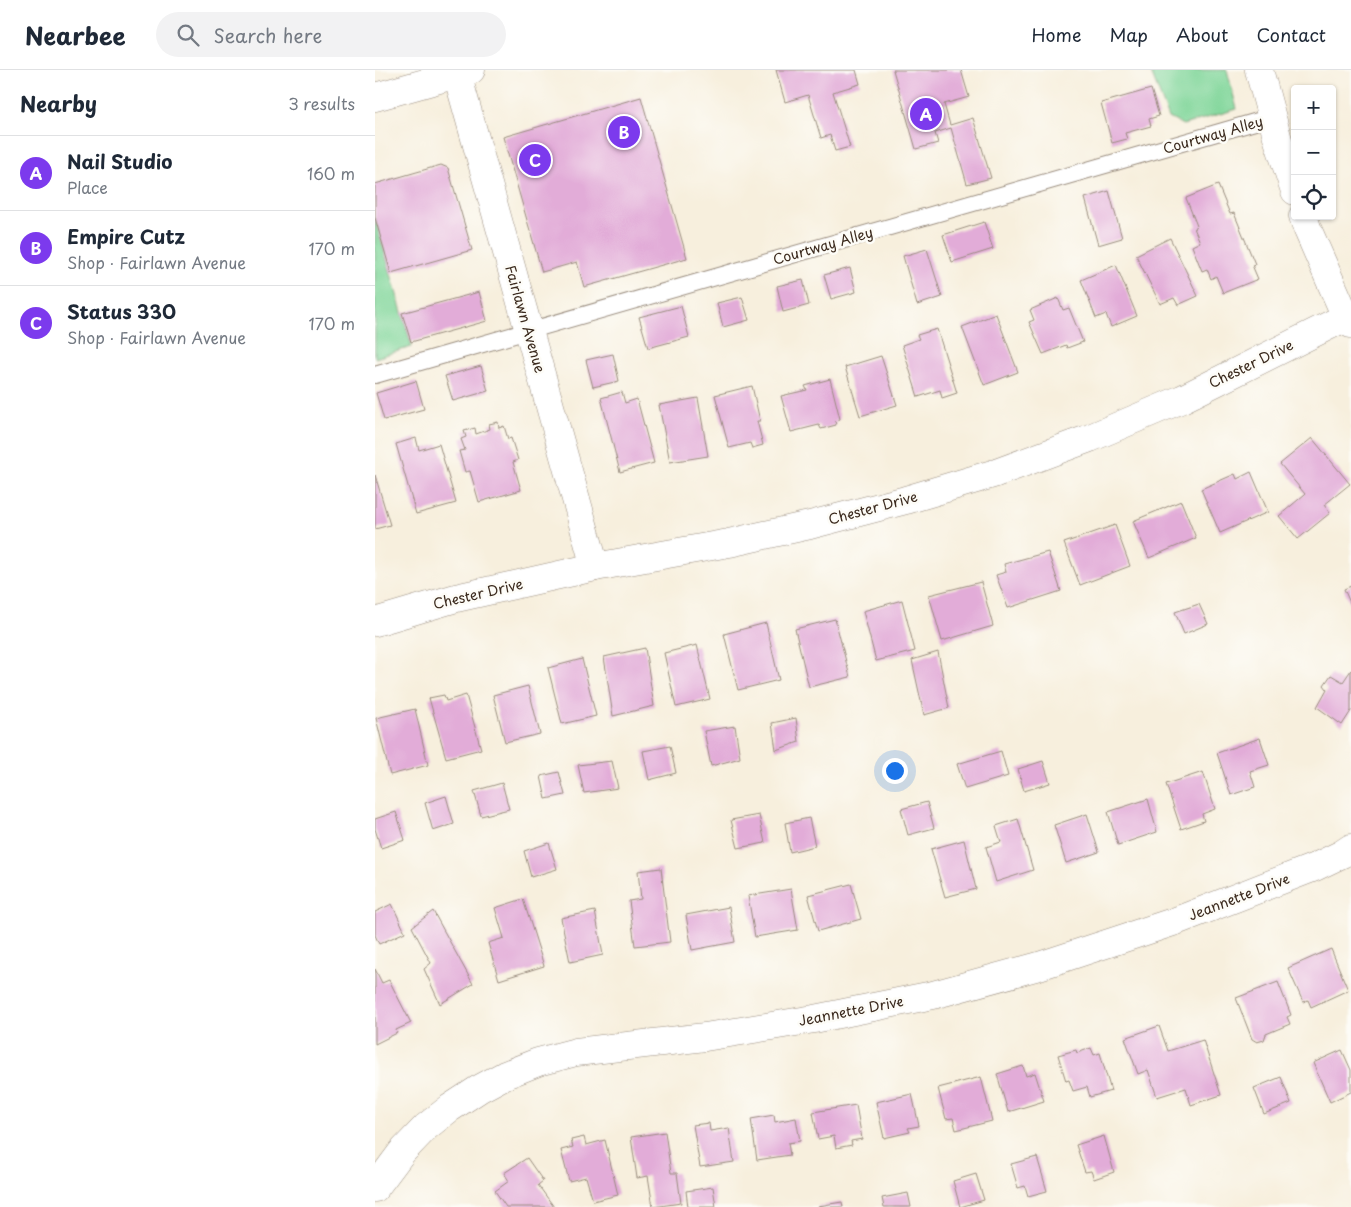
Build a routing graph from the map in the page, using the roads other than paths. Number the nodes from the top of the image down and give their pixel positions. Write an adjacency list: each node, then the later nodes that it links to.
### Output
1 (1259, 70): 4 (street)
2 (461, 71): 3 (street); 8 (street, Fairlawn Avenue)
3 (375, 98)
4 (1272, 118): 5 (street); 8 (lane, Courtway Alley)
5 (1291, 178)
6 (1304, 220): 7 (street)
7 (1349, 320): 10 (street, Chester Drive)
8 (529, 330): 9 (lane, Courtway Alley); 10 (street, Fairlawn Avenue)
9 (375, 375)
10 (595, 568): 11 (street, Chester Drive)
11 (375, 622)
12 (1351, 848): 13 (street, Jeannette Drive)
13 (375, 1188)

